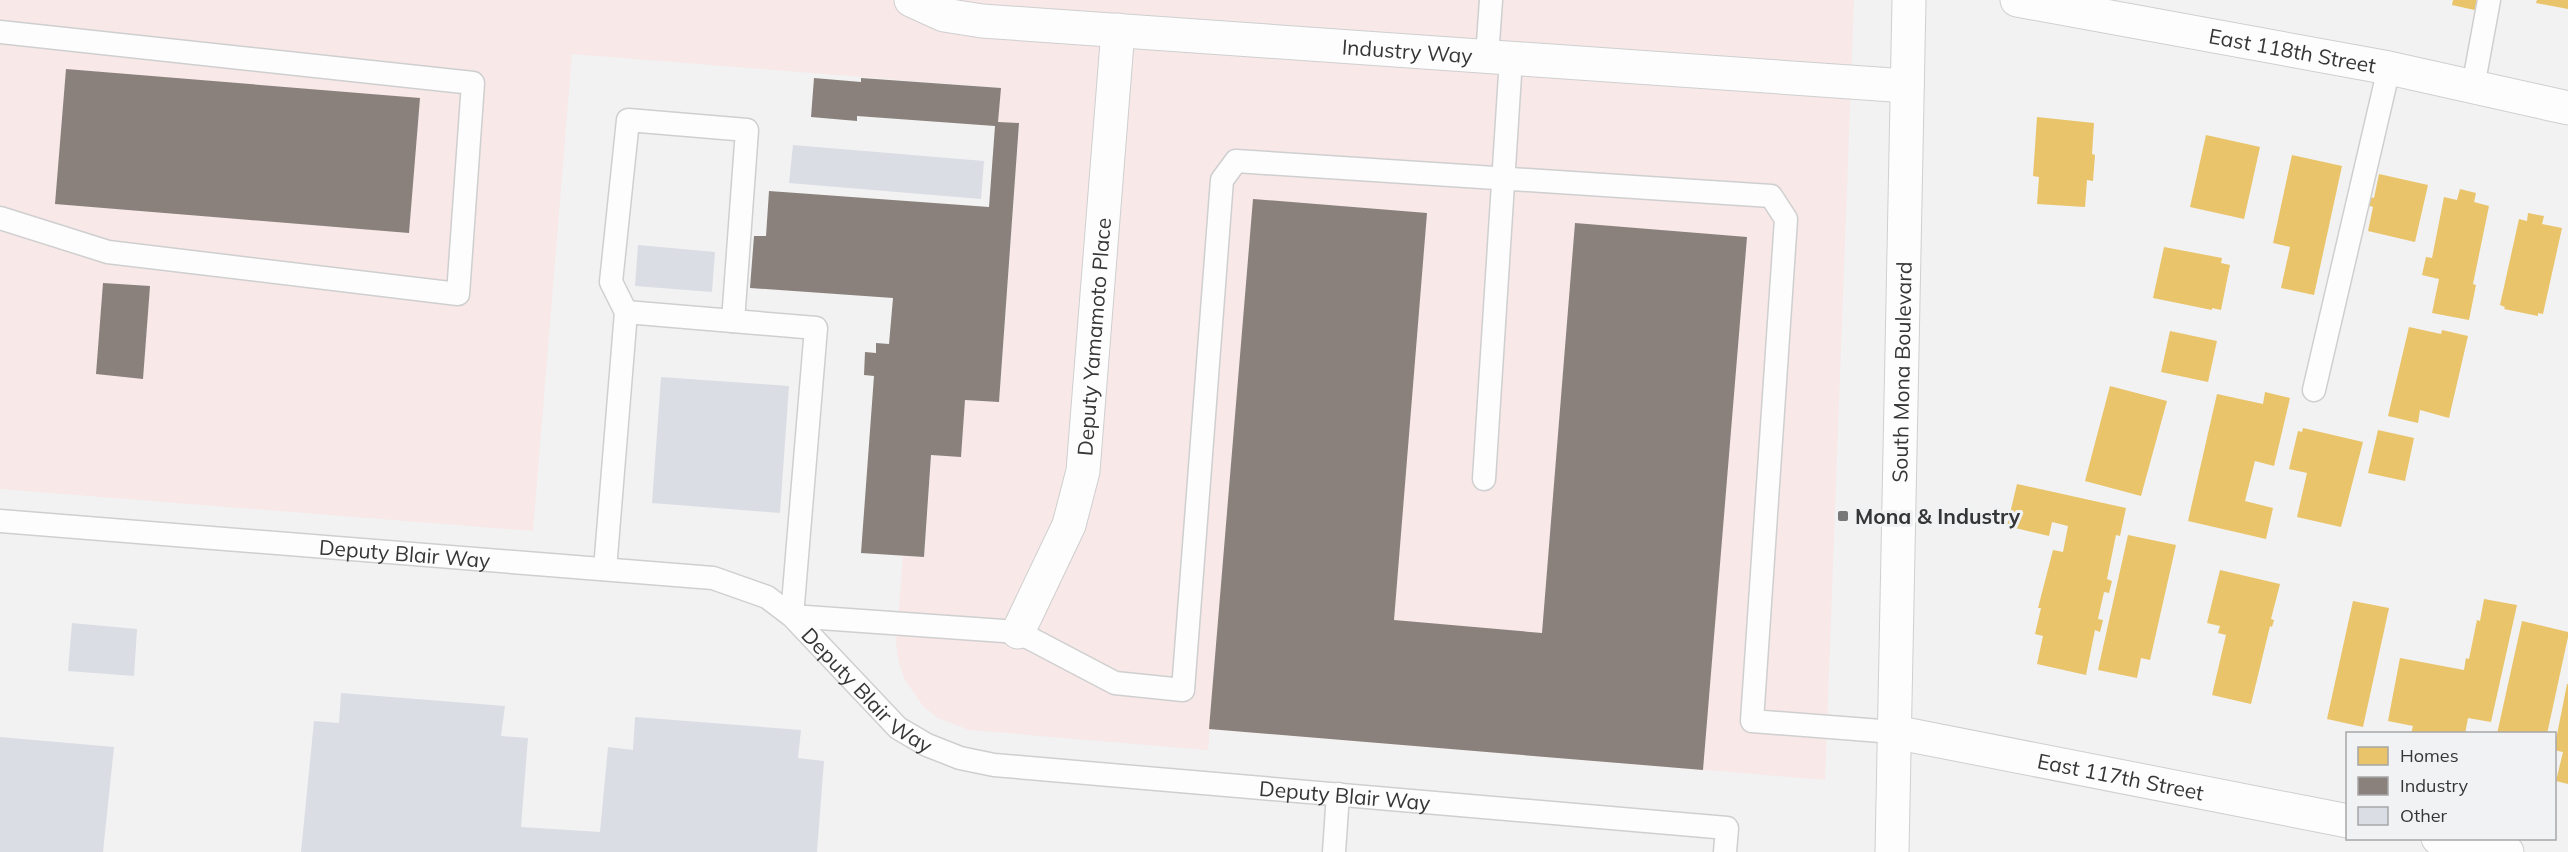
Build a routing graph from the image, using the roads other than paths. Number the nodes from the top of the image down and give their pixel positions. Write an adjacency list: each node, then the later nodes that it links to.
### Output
1 (911, 0): 6 (street, Industry Way)
2 (1491, 0): 8 (lane)
3 (1909, 0): 10 (street, South Mona Boulevard)
4 (2017, 0): 9 (street, East 118th Street)
5 (2489, 0): 11 (lane)
6 (1118, 30): 8 (street, Industry Way); 22 (street, Deputy Yamamoto Place)
7 (0, 32): 14 (lane)
8 (1499, 58): 10 (street, Industry Way); 13 (lane)
9 (2389, 68): 11 (street, East 118th Street); 17 (lane)
10 (1907, 86): 23 (street, South Mona Boulevard)
11 (2473, 87): 12 (street, East 118th Street)
12 (2568, 108)
13 (1503, 178): 18 (lane); 22 (lane); 23 (lane)
14 (0, 218)
15 (626, 312): 16 (lane); 16 (lane); 20 (lane)
16 (733, 321): 21 (lane)
17 (2314, 390)
18 (1484, 478)
19 (0, 521): 20 (lane, Deputy Blair Way)
20 (605, 570): 21 (lane, Deputy Blair Way)
21 (792, 616): 22 (lane); 24 (lane, Deputy Blair Way)
22 (1018, 632)
23 (1894, 732): 25 (street, East 117th Street); 29 (street, South Mona Boulevard)
24 (1338, 794): 27 (lane); 28 (lane, Deputy Blair Way)
25 (2346, 821)
26 (2448, 840): 30 (street)
27 (1334, 852)
28 (1725, 852)
29 (1892, 852)
30 (2507, 852)

